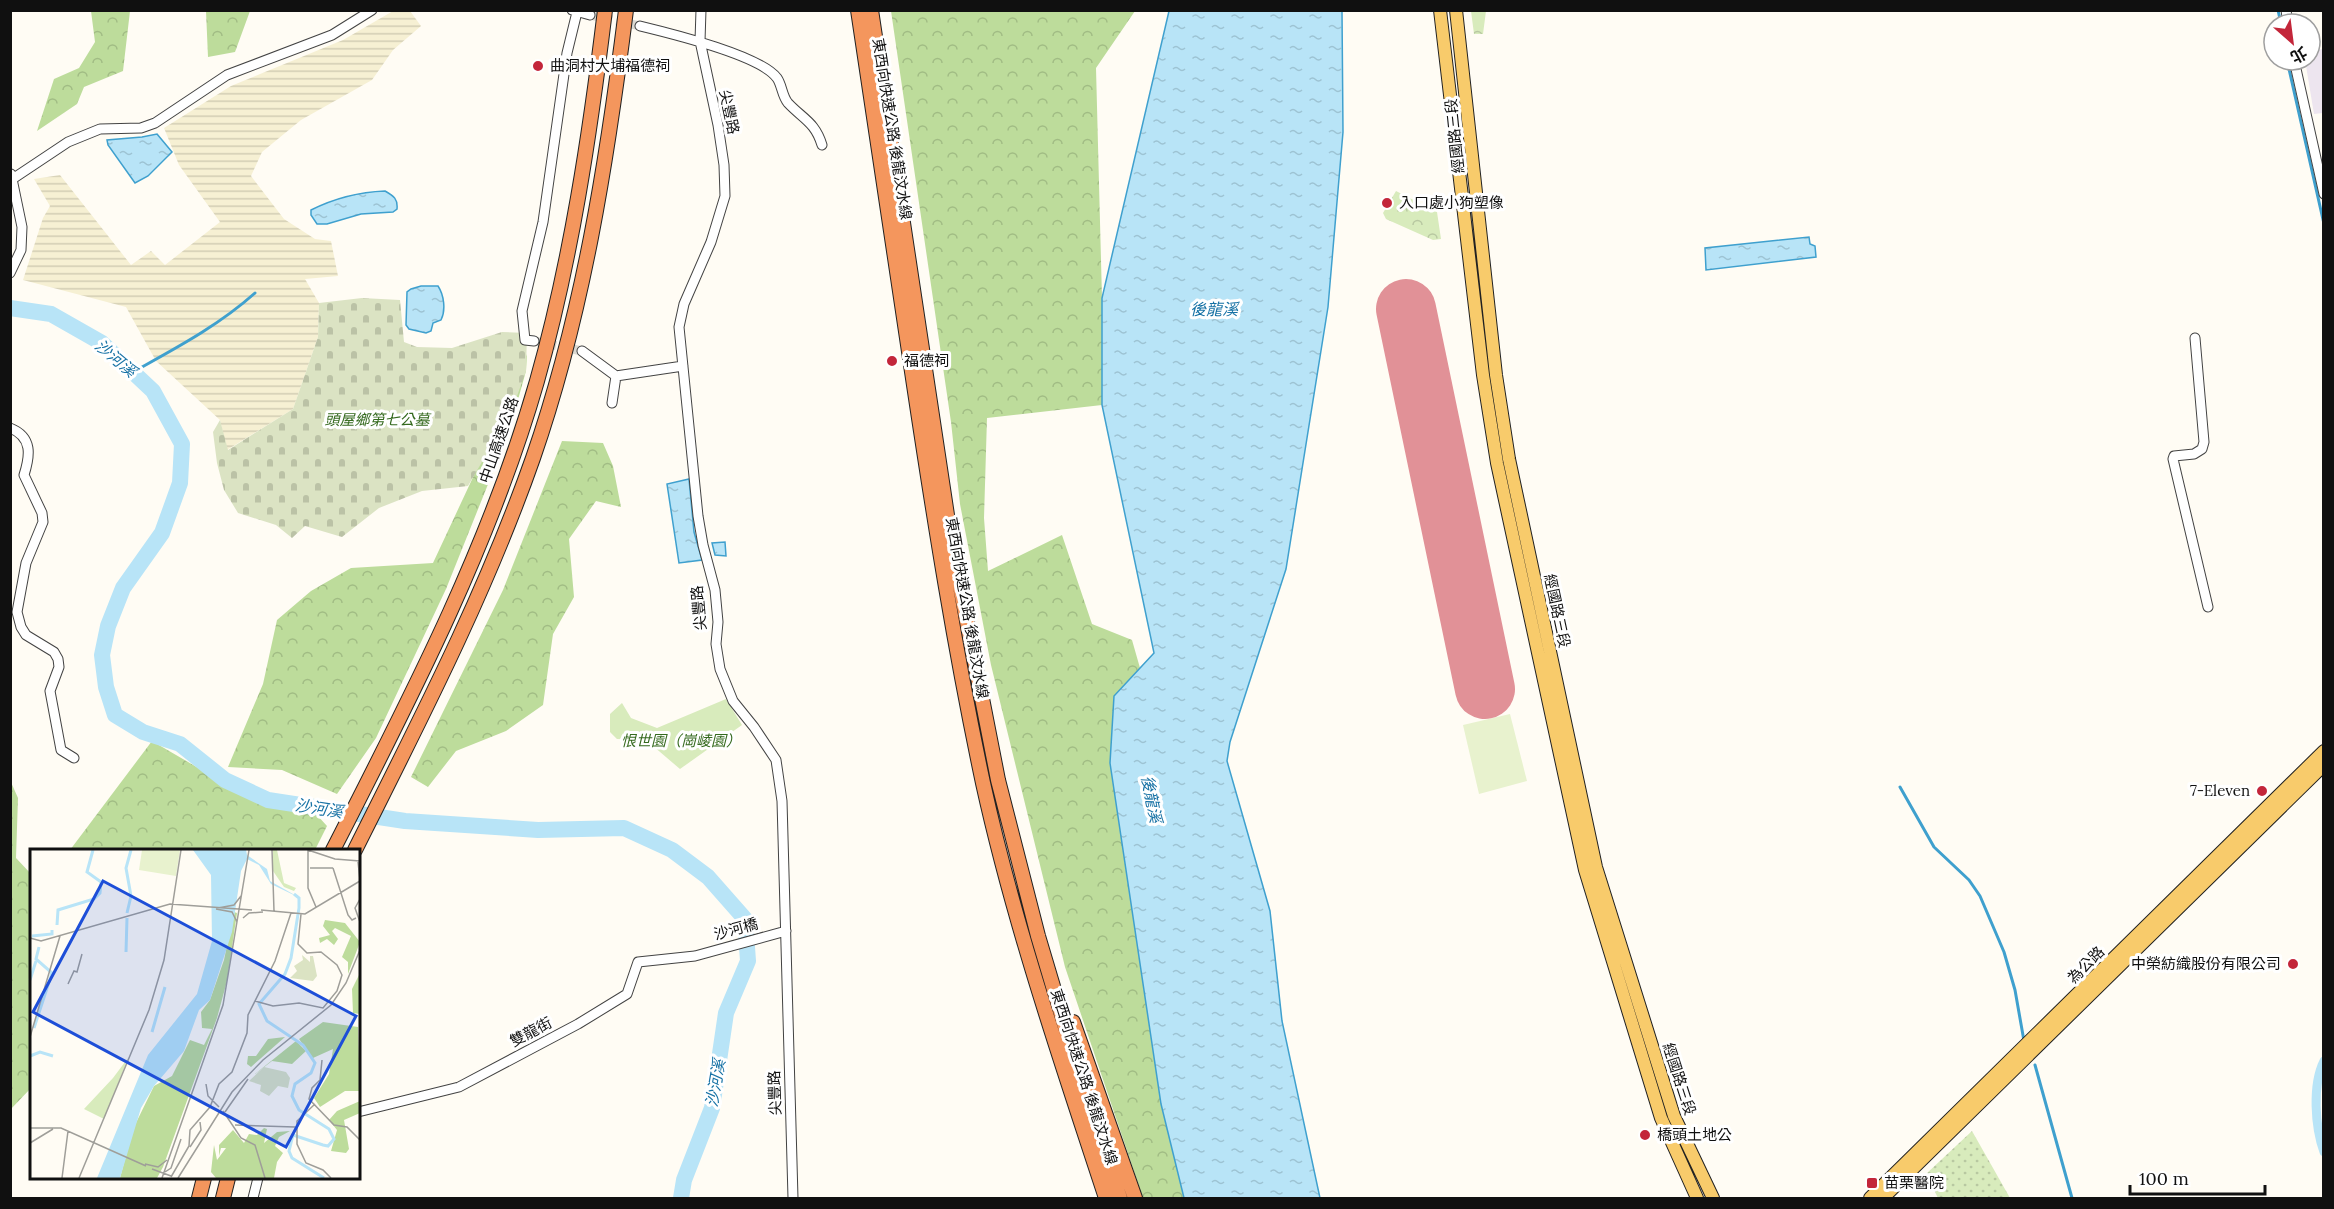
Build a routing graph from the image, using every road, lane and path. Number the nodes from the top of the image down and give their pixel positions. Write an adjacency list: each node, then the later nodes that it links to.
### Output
1 (372, 10): 15 (street)
2 (605, 10): 29 (highway, 中山高速公路)
3 (626, 10): 30 (highway)
4 (701, 10): 12 (street, 尖豐路)
5 (858, 10): 34 (highway, 東西向快速公路 後龍汶水線)
6 (871, 10): 32 (highway, 東西向快速公路 後龍汶水線)
7 (1440, 10): 47 (main road, 經國路三段)
8 (1456, 10): 48 (main road, 經國路三段)
9 (575, 11): 10 (street); 19 (street)
10 (590, 15)
11 (640, 26): 12 (street)
12 (700, 41): 14 (street); 21 (street, 尖豐路)
13 (2297, 72): 16 (street)
14 (822, 144)
15 (12, 175): 17 (street)
16 (2324, 194)
17 (10, 273)
18 (2194, 338): 25 (street)
19 (534, 341)
20 (582, 351): 22 (street)
21 (683, 366): 22 (street); 31 (street, 尖豐路)
22 (616, 376): 23 (street)
23 (612, 404)
24 (10, 428): 27 (street)
25 (2208, 607)
26 (2324, 752): 49 (main road, 為公路)
27 (74, 758)
28 (2324, 765): 50 (main road, 為公路)
29 (334, 849)
30 (356, 849)
31 (786, 930): 33 (street, 沙河橋); 42 (street, 尖豐路)
32 (1038, 936): 45 (highway, 東西向快速公路 後龍汶水線); 46 (highway)
33 (695, 956): 35 (street, 雙龍街)
34 (1049, 1025): 43 (highway); 44 (highway, 東西向快速公路 後龍汶水線)
35 (360, 1112)
36 (204, 1179): 39 (highway)
37 (228, 1179): 40 (highway)
38 (258, 1179): 41 (street)
39 (199, 1198)
40 (223, 1198)
41 (253, 1198)
42 (793, 1198)
43 (1099, 1198)
44 (1106, 1198)
45 (1120, 1198)
46 (1135, 1198)
47 (1697, 1198)
48 (1713, 1198)
49 (1870, 1198)
50 (1883, 1198)

